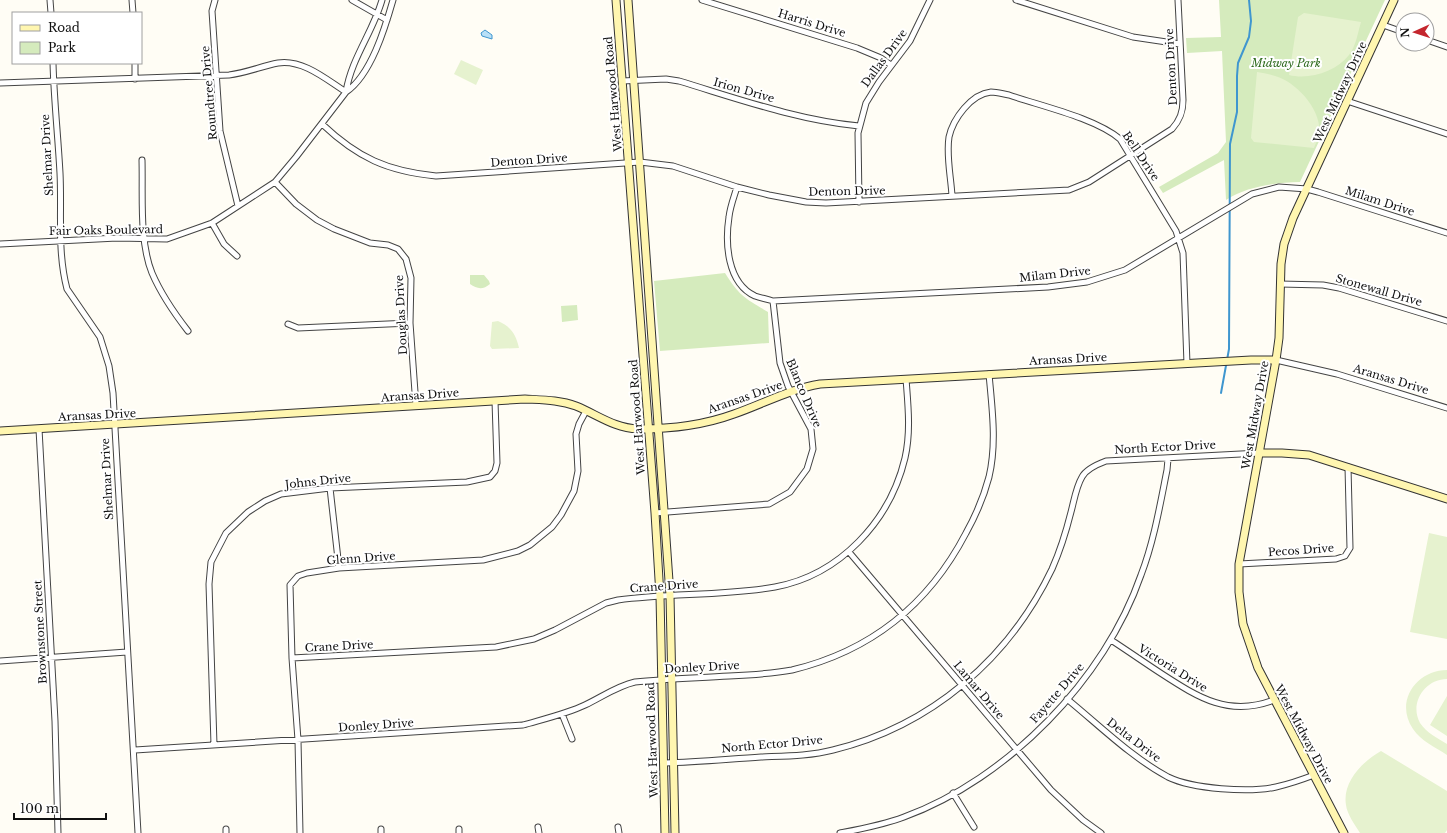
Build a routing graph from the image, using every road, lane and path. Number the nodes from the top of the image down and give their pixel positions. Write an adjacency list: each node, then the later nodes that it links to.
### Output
1 (50, 0): 14 (street)
2 (132, 0): 15 (street)
3 (215, 0): 26 (street, Roundtree Drive)
4 (352, 0): 16 (street)
5 (382, 0): 16 (street, Fair Oaks Boulevard)
6 (393, 0): 17 (street, Fair Oaks Boulevard)
7 (616, 0): 30 (street, West Harwood Road)
8 (628, 0): 29 (street, West Harwood Road)
9 (702, 0): 25 (street, Harris Drive)
10 (930, 0): 25 (street, Dallas Drive)
11 (1016, 0): 21 (street)
12 (1178, 0): 21 (street, Denton Drive)
13 (1394, 0): 18 (street, West Midway Drive)
14 (51, 12)
15 (132, 12)
16 (378, 15): 17 (street); 32 (street, Fair Oaks Boulevard)
17 (387, 20): 32 (street, Fair Oaks Boulevard)
18 (1383, 24): 19 (street); 33 (street, West Midway Drive)
19 (1395, 29)
20 (1435, 43): 22 (street)
21 (1180, 44): 37 (street, Denton Drive)
22 (1447, 47)
23 (53, 64): 28 (street, Shelmar Drive)
24 (135, 64): 27 (street)
25 (891, 65): 35 (street, Dallas Drive)
26 (217, 76): 27 (street); 32 (street); 46 (street, Roundtree Drive)
27 (136, 79): 28 (street)
28 (54, 80): 31 (street); 51 (street, Shelmar Drive)
29 (633, 80): 30 (street, Irion Drive); 35 (street, Irion Drive); 39 (street, West Harwood Road)
30 (622, 81): 40 (street, West Harwood Road)
31 (0, 83)
32 (346, 92): 34 (street, Fair Oaks Boulevard)
33 (1347, 101): 36 (street); 43 (street, West Midway Drive)
34 (322, 124): 40 (street, Denton Drive); 41 (street, Fair Oaks Boulevard)
35 (859, 126): 45 (street, Dallas Drive)
36 (1447, 134)
37 (1131, 156): 44 (street, Denton Drive); 44 (street, Bell Drive); 50 (street, Bell Drive)
38 (142, 160): 49 (street)
39 (640, 162): 40 (street, Denton Drive); 42 (street, Denton Drive); 52 (street, West Harwood Road)
40 (630, 163): 53 (street, West Harwood Road)
41 (275, 182): 46 (street, Fair Oaks Boulevard); 59 (street, Douglas Drive)
42 (737, 187): 45 (street, Denton Drive); 57 (street, Milam Drive)
43 (1307, 189): 48 (street, Milam Drive); 50 (street, Milam Drive); 56 (street, West Midway Drive)
44 (952, 196): 45 (street, Denton Drive)
45 (859, 202)
46 (238, 206): 47 (street, Fair Oaks Boulevard)
47 (212, 224): 49 (street, Fair Oaks Boulevard); 55 (street)
48 (1447, 233)
49 (144, 237): 51 (street, Fair Oaks Boulevard); 61 (street)
50 (1179, 238): 57 (street, Milam Drive); 63 (street, Bell Drive)
51 (60, 240): 54 (street, Fair Oaks Boulevard); 71 (street, Shelmar Drive)
52 (645, 240): 53 (street); 73 (street, West Harwood Road)
53 (634, 241): 72 (street, West Harwood Road)
54 (0, 244)
55 (237, 256)
56 (1280, 284): 58 (street, Stonewall Drive); 62 (street, West Midway Drive)
57 (773, 301): 66 (street, Blanco Drive)
58 (1447, 321)
59 (410, 323): 60 (street); 68 (street, Douglas Drive)
60 (288, 324)
61 (188, 330)
62 (1276, 360): 63 (street, Aransas Drive); 69 (street, Aransas Drive); 76 (street, West Midway Drive)
63 (1187, 364): 64 (street, Aransas Drive)
64 (989, 374): 65 (street, Aransas Drive); 88 (street, Donley Drive)
65 (906, 379): 66 (street, Aransas Drive); 83 (street, Crane Drive)
66 (792, 392): 73 (street, Aransas Drive); 82 (street, Blanco Drive)
67 (495, 401): 68 (street, Aransas Drive); 70 (street, Aransas Drive); 79 (street, Johns Drive)
68 (416, 406): 71 (street, Aransas Drive)
69 (1447, 408)
70 (586, 411): 72 (street, Aransas Drive); 85 (street, Glenn Drive)
71 (114, 425): 74 (street, Aransas Drive); 90 (street, Shelmar Drive)
72 (648, 428): 73 (street, Aransas Drive); 81 (street, West Harwood Road)
73 (659, 428): 82 (street, West Harwood Road)
74 (39, 429): 75 (street, Aransas Drive); 91 (street, Brownstone Street)
75 (0, 431)
76 (1260, 453): 77 (street, North Ector Drive); 78 (street, North Ector Drive); 84 (street, West Midway Drive)
77 (1168, 459): 89 (street, Fayette Drive); 96 (street, North Ector Drive)
78 (1348, 467): 80 (street, North Ector Drive); 84 (street, Pecos Drive)
79 (330, 488): 85 (street); 102 (street, Johns Drive)
80 (1447, 499)
81 (656, 513): 82 (street, Blanco Drive); 87 (street, West Harwood Road)
82 (665, 513): 86 (street, West Harwood Road)
83 (849, 552): 86 (street, Crane Drive); 88 (street, Lamar Drive)
84 (1239, 564): 98 (street, West Midway Drive)
85 (339, 568): 92 (street, Glenn Drive)
86 (670, 595): 87 (street, Crane Drive); 94 (street, West Harwood Road)
87 (660, 596): 92 (street, Crane Drive); 95 (street, West Harwood Road)
88 (903, 614): 94 (street, Donley Drive); 96 (street, Lamar Drive)
89 (1111, 640): 97 (street, Fayette Drive); 98 (street, Victoria Drive)
90 (127, 652): 91 (street); 103 (street, Shelmar Drive)
91 (51, 657): 93 (street); 112 (street, Brownstone Street)
92 (292, 658): 101 (street, Glenn Drive)
93 (0, 661)
94 (672, 679): 95 (street, Donley Drive); 106 (street, West Harwood Road)
95 (661, 680): 99 (street, Donley Drive); 105 (street, West Harwood Road)
96 (962, 686): 104 (street, Lamar Drive); 106 (street, North Ector Drive)
97 (1067, 699): 104 (street, Fayette Drive); 107 (street, Delta Drive)
98 (1274, 700): 107 (street, West Midway Drive)
99 (562, 714): 100 (street); 101 (street, Donley Drive)
100 (572, 739)
101 (298, 740): 102 (street, Donley Drive); 114 (street, Glenn Drive)
102 (214, 745): 103 (street, Donley Drive)
103 (135, 750): 113 (street, Shelmar Drive)
104 (1016, 750): 108 (street, Fayette Drive); 120 (street, Lamar Drive)
105 (665, 763): 106 (street, North Ector Drive); 117 (street, West Harwood Road)
106 (674, 763): 118 (street, West Harwood Road)
107 (1314, 775): 121 (street, West Midway Drive)
108 (954, 793): 111 (street); 119 (street, Fayette Drive)
109 (538, 827): 115 (street)
110 (618, 827): 116 (street)
111 (974, 827)
112 (58, 833)
113 (138, 833)
114 (300, 833)
115 (539, 833)
116 (619, 833)
117 (665, 833)
118 (675, 833)
119 (840, 833)
120 (1102, 833)
121 (1344, 833)

